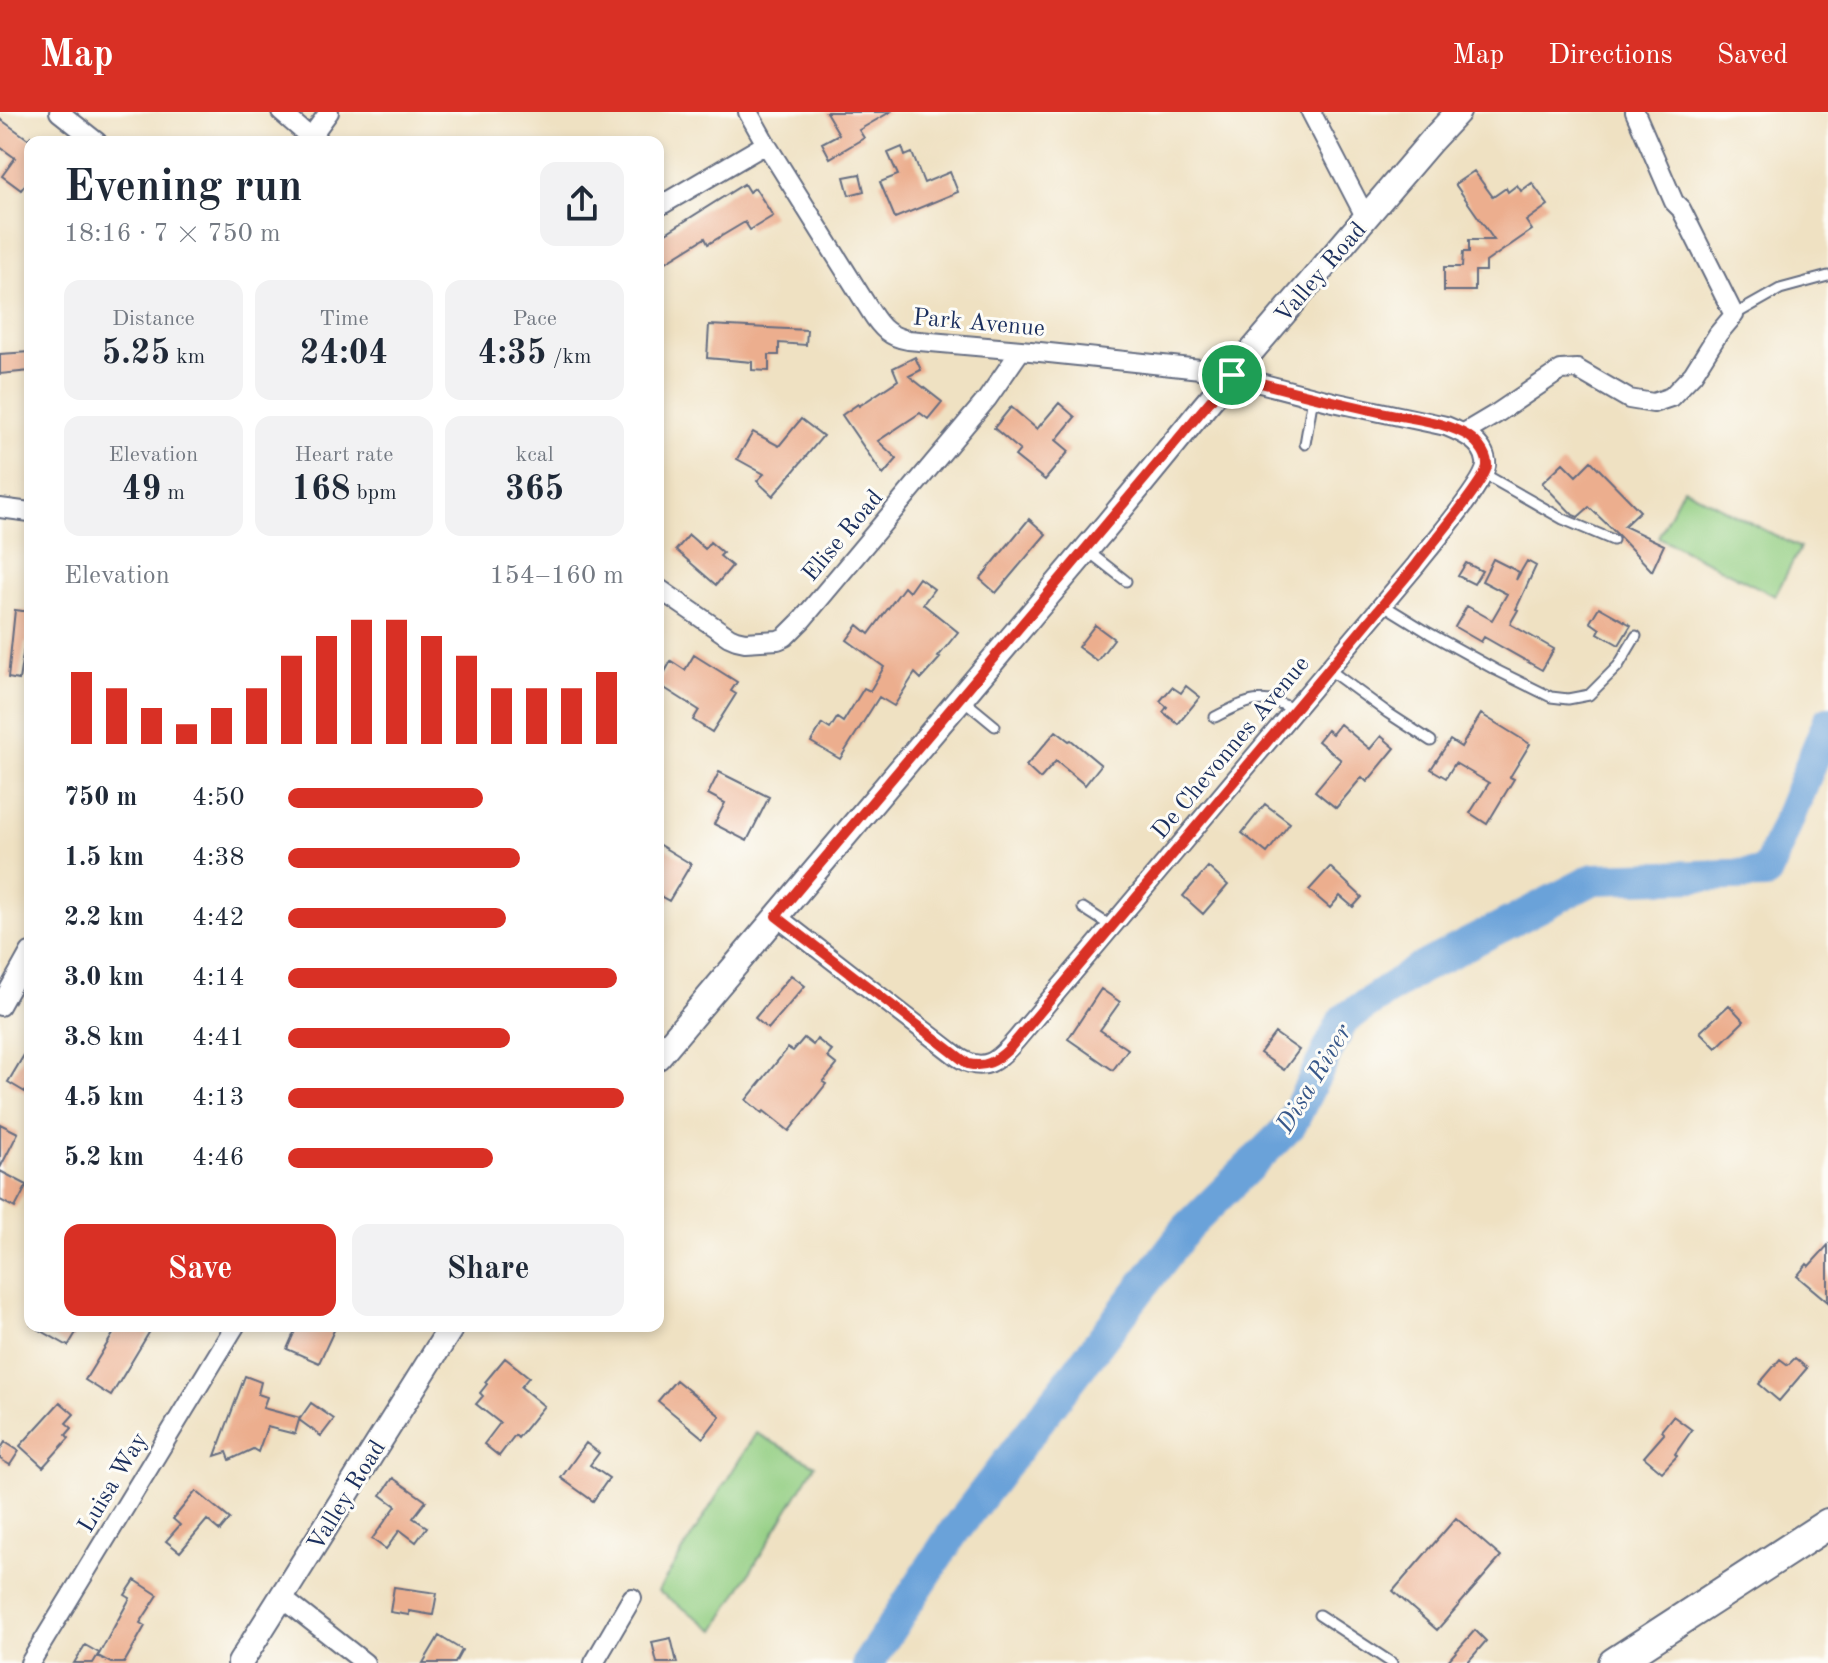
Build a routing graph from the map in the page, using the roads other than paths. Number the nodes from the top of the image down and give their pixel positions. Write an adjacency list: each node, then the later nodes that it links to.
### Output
1 (59, 112): 8 (street)
2 (281, 112): 9 (street)
3 (329, 112): 10 (street)
4 (748, 112): 11 (street, Park Avenue)
5 (1311, 112): 13 (street)
6 (1458, 112): 13 (street, Valley Road)
7 (1635, 112): 15 (street)
8 (89, 136)
9 (305, 136)
10 (312, 136)
11 (766, 144): 12 (street); 16 (street, Park Avenue)
12 (664, 204)
13 (1366, 218): 17 (street, Valley Road)
14 (1828, 276): 15 (lane)
15 (1734, 315): 19 (street)
16 (1021, 350): 17 (street, Park Avenue); 27 (street, Elise Road)
17 (1232, 375): 18 (street); 25 (street, Valley Road)
18 (1313, 397): 19 (street); 20 (lane)
19 (1464, 433): 21 (street)
20 (1305, 444)
21 (1484, 474): 24 (lane); 28 (street, De Chevonnes Avenue)
22 (0, 508): 23 (street)
23 (24, 511)
24 (1613, 540)
25 (1086, 550): 26 (lane); 31 (street, Valley Road)
26 (1126, 581)
27 (664, 592)
28 (1382, 604): 29 (lane); 30 (street, De Chevonnes Avenue)
29 (1636, 636)
30 (1328, 669): 32 (street, De Chevonnes Avenue); 35 (lane)
31 (961, 698): 34 (lane); 37 (street, Valley Road)
32 (1293, 709): 33 (lane); 38 (street, De Chevonnes Avenue)
33 (1215, 717)
34 (995, 726)
35 (1431, 741)
36 (1083, 908): 38 (lane)
37 (776, 916): 38 (street, De Chevonnes Avenue); 41 (street, Valley Road)
38 (1111, 926)
39 (24, 963): 40 (street)
40 (0, 1006)
41 (664, 1050)
42 (231, 1332): 48 (street, Luisa Way)
43 (448, 1332): 45 (street, Valley Road)
44 (1828, 1525): 53 (main road)
45 (281, 1597): 49 (street, Valley Road); 50 (street)
46 (632, 1598): 51 (street)
47 (1319, 1615): 52 (lane)
48 (30, 1663)
49 (240, 1663)
50 (365, 1663)
51 (594, 1663)
52 (1392, 1663)
53 (1614, 1663)

